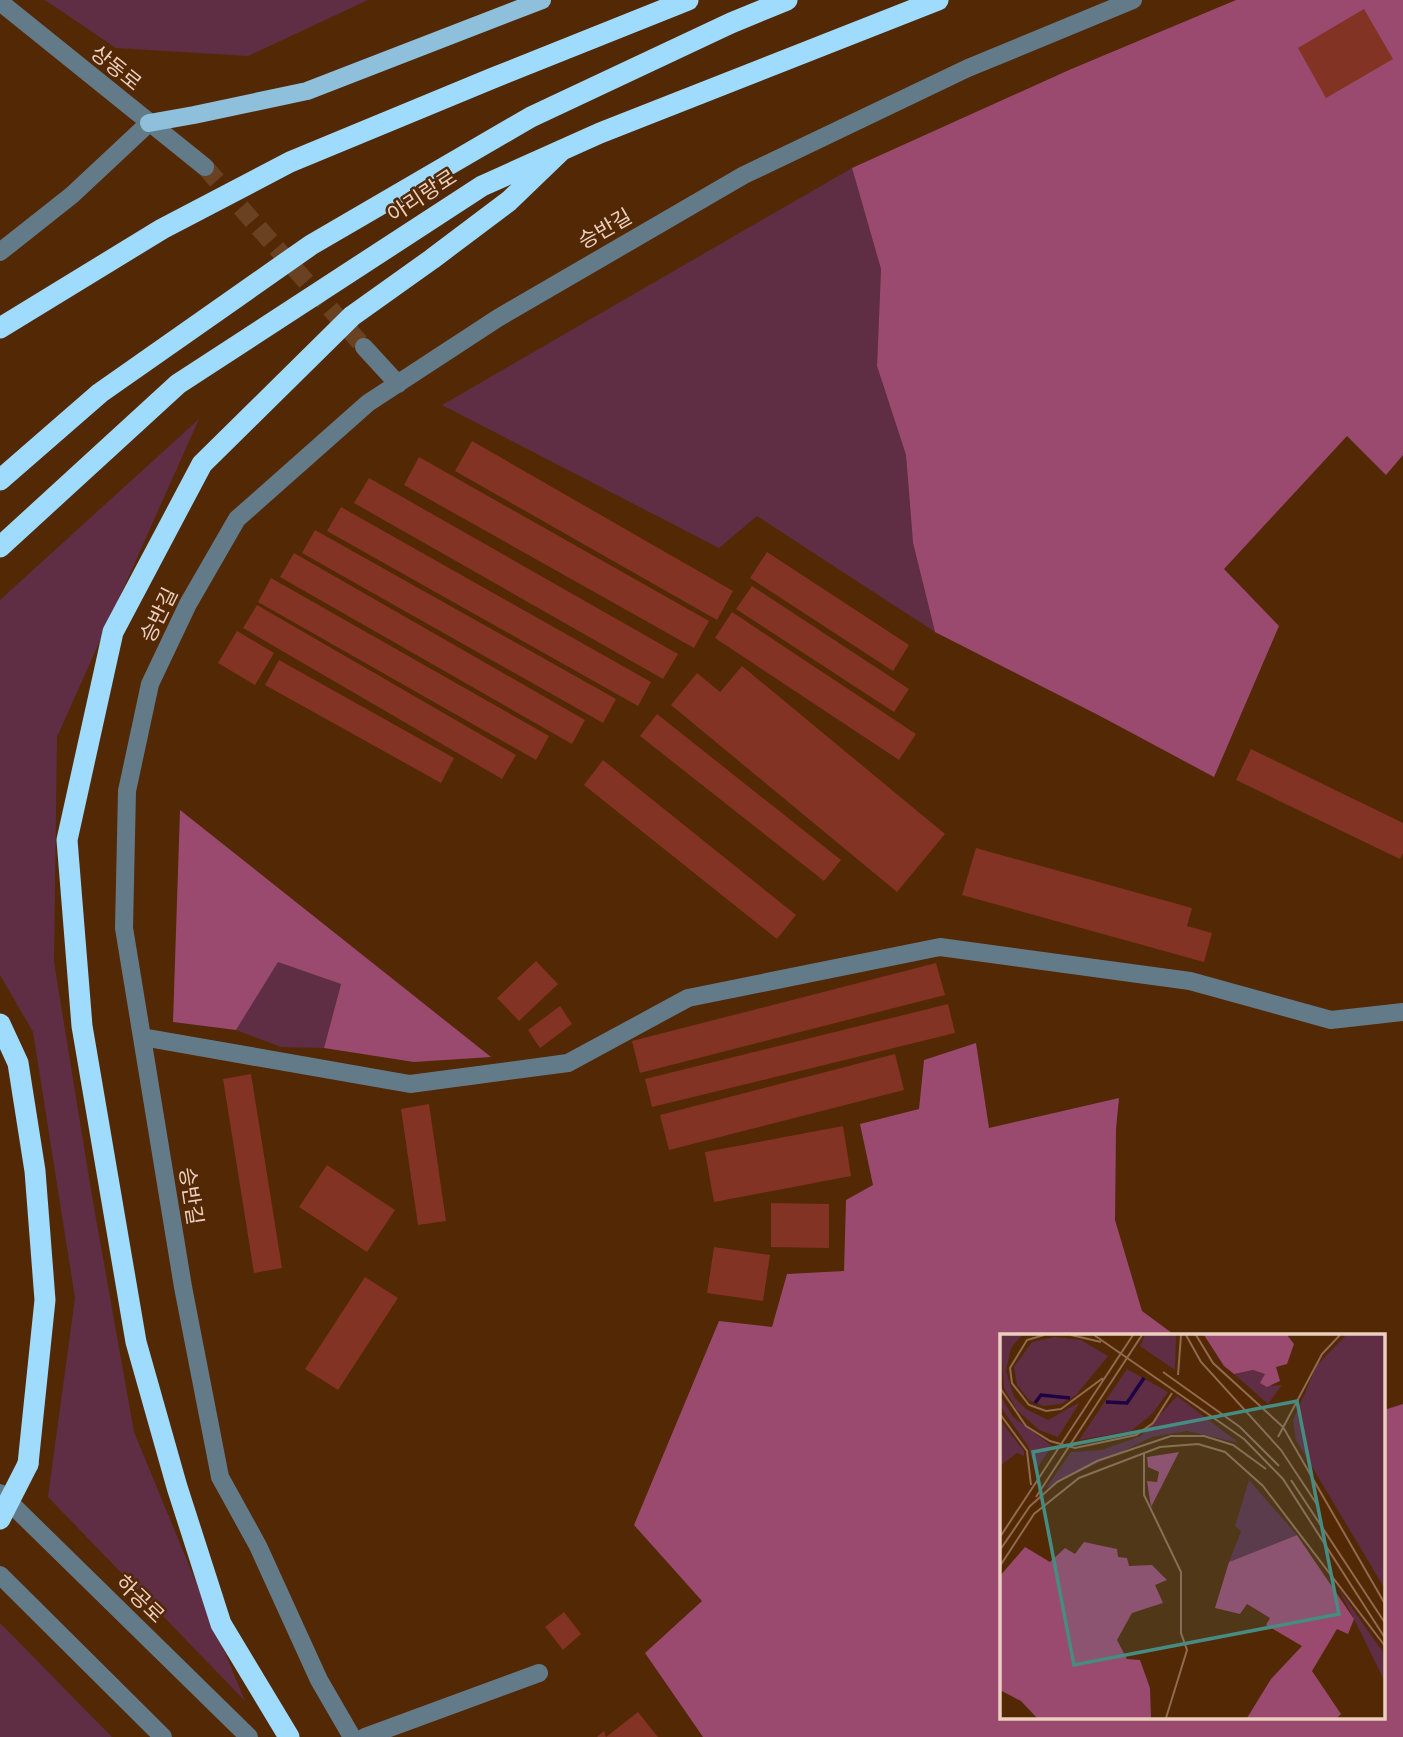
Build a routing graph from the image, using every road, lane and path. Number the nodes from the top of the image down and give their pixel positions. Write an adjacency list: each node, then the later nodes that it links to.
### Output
1 (542, 0): 7 (main road)
2 (688, 0): 11 (highway)
3 (787, 0): 14 (highway, 아리랑로)
4 (938, 0): 8 (highway, 아리랑로)
5 (1133, 0): 13 (street, 승반길)
6 (0, 2): 7 (street, 상동로)
7 (149, 123): 9 (street, 상동로); 10 (street)
8 (562, 150): 15 (highway, 아리랑로); 25 (highway)
9 (205, 167)
10 (0, 252)
11 (0, 327)
12 (364, 347): 13 (street)
13 (398, 384): 18 (street, 승반길)
14 (0, 480)
15 (0, 547)
16 (1403, 1012): 18 (street)
17 (0, 1024): 20 (highway, bridge)
18 (142, 1037): 26 (street, 승반길)
19 (0, 1493): 24 (street, 하공로)
20 (0, 1519)
21 (0, 1574): 23 (street)
22 (539, 1673): 27 (street)
23 (163, 1737)
24 (249, 1737)
25 (289, 1737)
26 (352, 1737)
27 (365, 1737)

